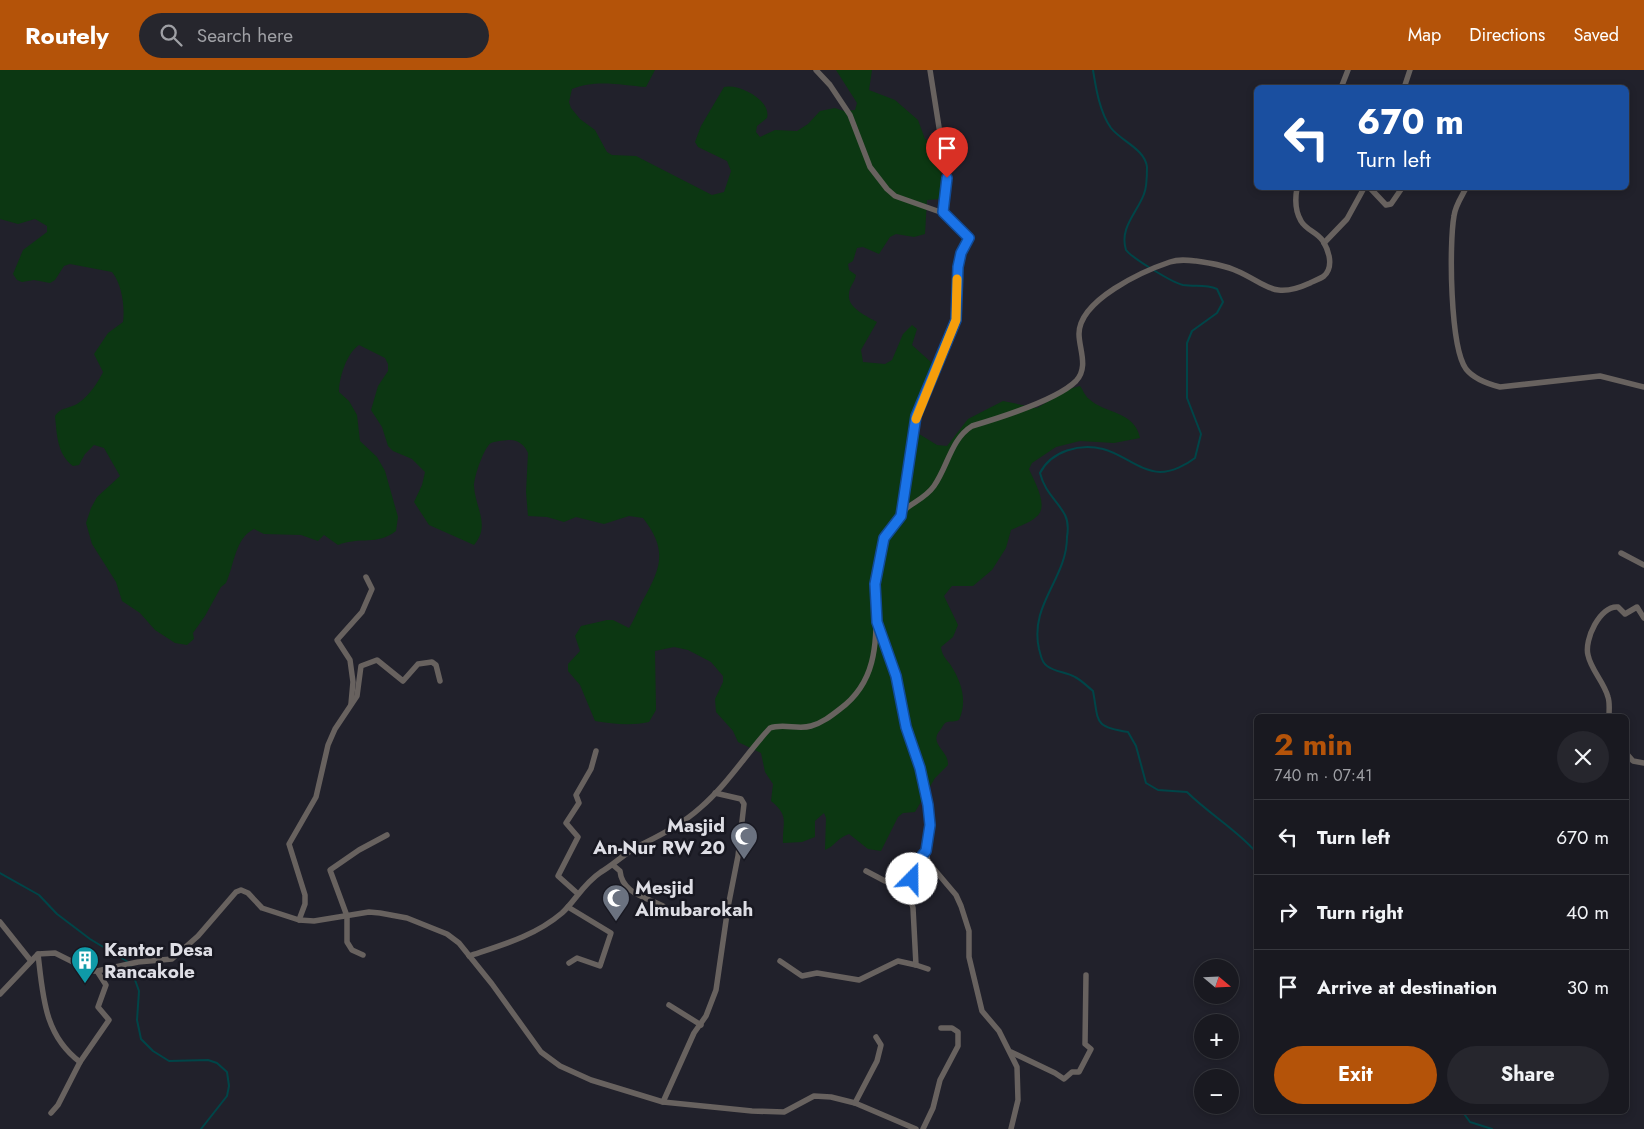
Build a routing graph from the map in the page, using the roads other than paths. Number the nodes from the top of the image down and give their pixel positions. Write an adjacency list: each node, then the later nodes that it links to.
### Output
1 (816, 70): 12 (street)
2 (930, 70): 12 (street)
3 (1348, 70): 5 (street)
4 (1410, 70): 6 (street)
5 (1342, 85)
6 (1405, 85)
7 (1297, 190): 13 (street)
8 (1363, 190): 13 (street)
9 (1372, 190): 10 (street)
10 (1401, 190)
11 (1465, 190): 14 (street)
12 (943, 212): 15 (street)
13 (1324, 242): 15 (street)
14 (1644, 386)
15 (901, 516): 20 (street)
16 (1621, 553): 17 (street)
17 (1644, 565)
18 (366, 577): 22 (street)
19 (1644, 618): 23 (street)
20 (877, 622): 27 (street); 29 (street)
21 (440, 681): 22 (street)
22 (350, 708): 37 (street)
23 (1609, 714)
24 (596, 750): 33 (street)
25 (1629, 756): 26 (street)
26 (1644, 763)
27 (714, 793): 30 (street); 51 (street)
28 (387, 835): 36 (street)
29 (926, 851): 32 (street); 54 (street)
30 (613, 865): 33 (street); 34 (street)
31 (866, 871): 32 (street)
32 (909, 884): 45 (street)
33 (577, 893): 35 (street)
34 (663, 906)
35 (568, 907): 41 (street); 44 (street)
36 (347, 916): 37 (street); 40 (street); 41 (street)
37 (299, 920): 47 (street)
38 (0, 922): 42 (street)
39 (38, 954): 42 (street); 47 (street); 55 (street)
40 (363, 955)
41 (469, 956): 56 (street)
42 (31, 961): 49 (street)
43 (780, 961): 45 (street)
44 (569, 963)
45 (916, 965): 46 (street)
46 (928, 969)
47 (97, 971): 55 (street)
48 (1086, 974): 54 (street)
49 (0, 994)
50 (669, 1005): 51 (street)
51 (701, 1025): 56 (street)
52 (941, 1028): 60 (street)
53 (876, 1037): 57 (street)
54 (1011, 1052): 61 (street)
55 (80, 1062): 58 (street)
56 (663, 1102): 57 (street)
57 (855, 1103): 59 (street)
58 (51, 1113)
59 (916, 1129)
60 (923, 1129)
61 (1010, 1129)

